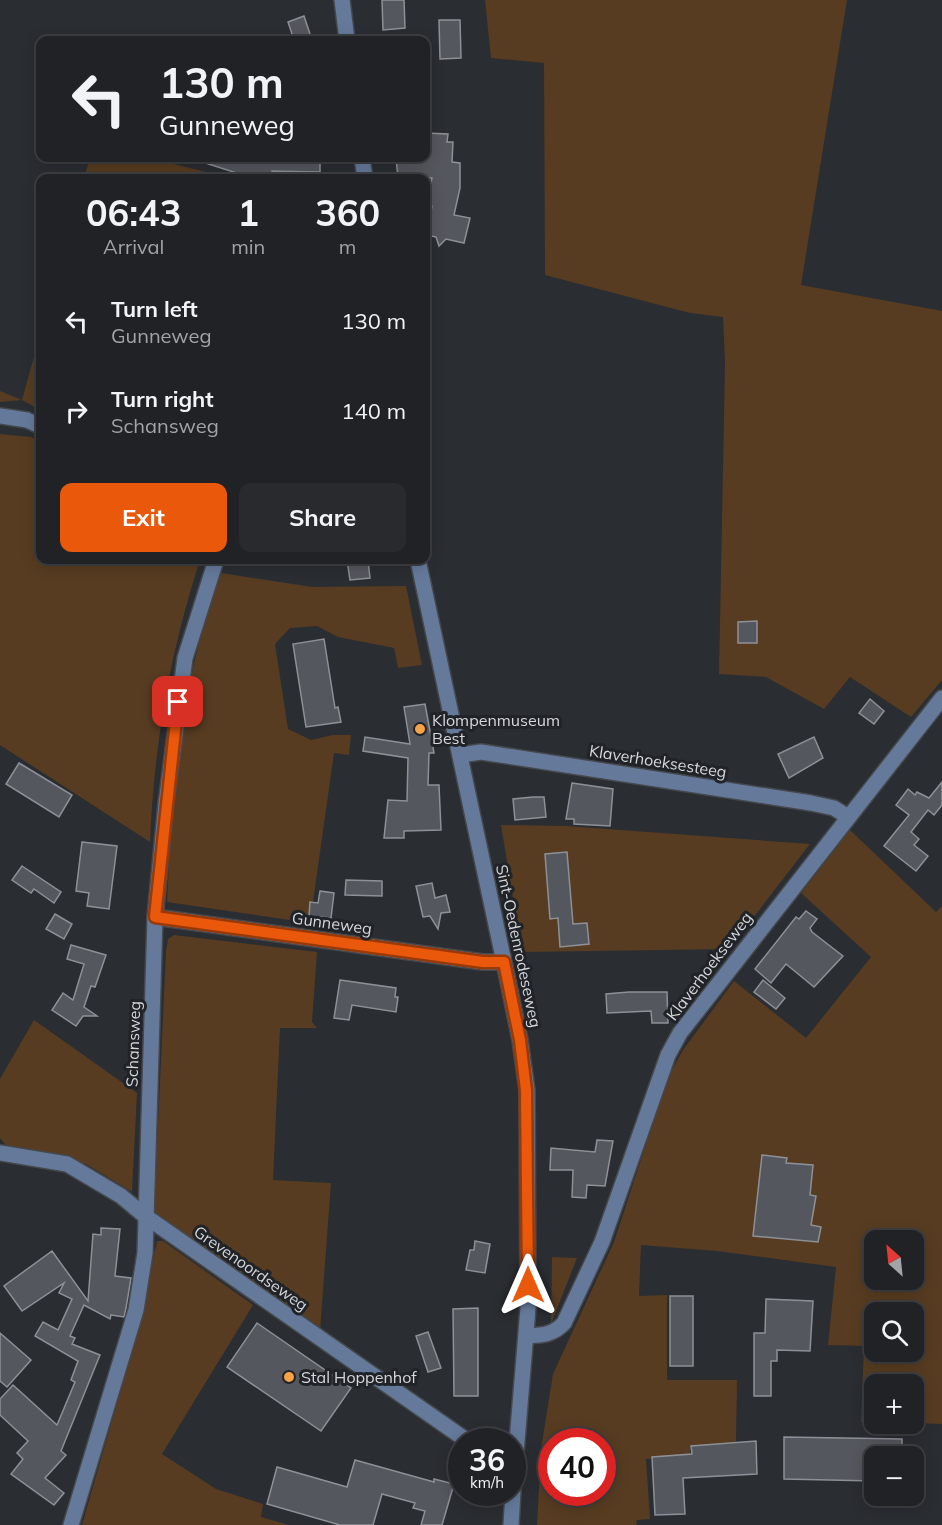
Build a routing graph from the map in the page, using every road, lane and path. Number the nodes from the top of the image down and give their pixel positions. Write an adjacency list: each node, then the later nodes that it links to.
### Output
1 (342, 0): 2 (street)
2 (346, 36)
3 (0, 416): 4 (street)
4 (36, 424)
5 (215, 564): 10 (street, Schansweg)
6 (419, 564): 8 (street, Sint-Oedenrodeseweg)
7 (942, 698): 9 (street, Klaverhoekseweg)
8 (460, 755): 9 (street, Klaverhoeksesteeg); 11 (street, Sint-Oedenrodeseweg)
9 (848, 817): 14 (street, Klaverhoekseweg)
10 (155, 917): 11 (street, Gunneweg); 13 (street, Schansweg)
11 (504, 962): 14 (street, Sint-Oedenrodeseweg)
12 (0, 1154): 13 (street, Grevenoordseweg)
13 (145, 1216): 15 (street, Grevenoordseweg); 18 (street, Schansweg)
14 (526, 1336): 16 (street, Sint-Oedenrodeseweg)
15 (449, 1428)
16 (517, 1428)
17 (512, 1506): 19 (street, Sint-Oedenrodeseweg)
18 (71, 1525)
19 (511, 1525)

